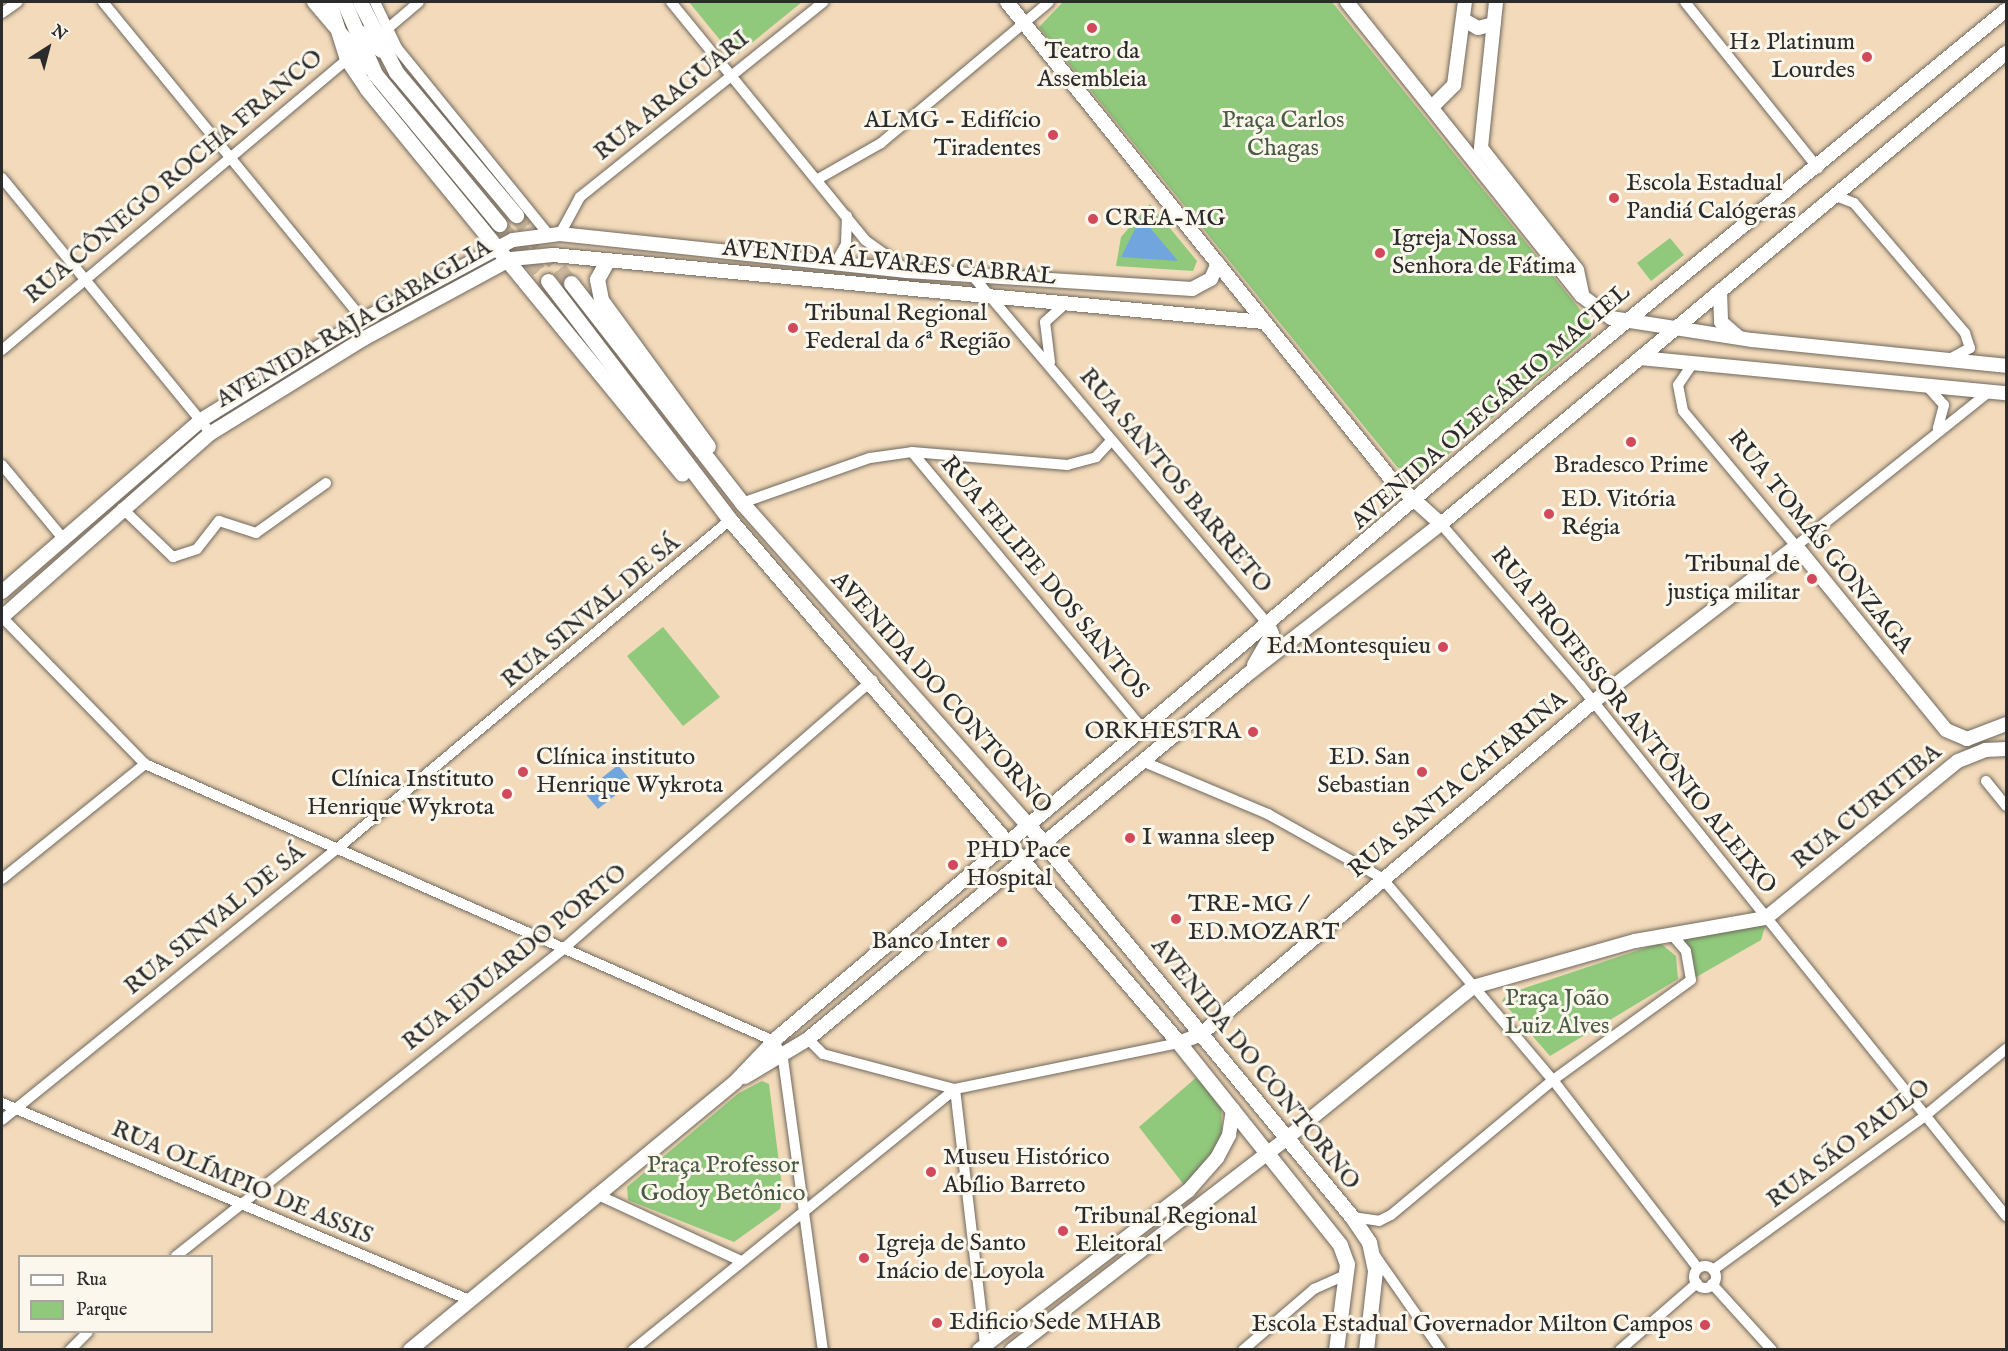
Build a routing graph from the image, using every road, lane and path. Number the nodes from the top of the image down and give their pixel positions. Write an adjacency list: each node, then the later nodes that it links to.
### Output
1 (18, 2): 18 (street)
2 (103, 2): 33 (street)
3 (314, 2): 22 (main road)
4 (329, 2): 22 (main road)
5 (344, 2): 30 (main road)
6 (360, 2): 27 (main road)
7 (375, 2): 23 (street)
8 (420, 2): 23 (street)
9 (671, 2): 31 (street)
10 (823, 2): 31 (street, RUA ARAGUARI)
11 (1007, 2): 20 (main road, RUA PROFESSOR ANTÔNIO ALEIXO)
12 (1049, 2): 20 (street)
13 (1347, 2): 32 (main road)
14 (1466, 2): 19 (main road)
15 (1497, 2): 21 (main road)
16 (1685, 2): 34 (street)
17 (2007, 10): 34 (main road, AVENIDA OLEGÁRIO MACIEL)
18 (2, 13)
19 (1464, 20): 21 (main road); 25 (main road)
20 (1023, 22): 36 (street); 45 (main road, RUA PROFESSOR ANTÔNIO ALEIXO)
21 (1494, 24): 26 (main road)
22 (336, 30): 29 (main road); 30 (main road)
23 (386, 30): 41 (street)
24 (362, 33): 27 (main road)
25 (1462, 37): 26 (main road); 32 (main road)
26 (1492, 41): 55 (main road)
27 (381, 51): 38 (main road)
28 (2007, 53): 37 (main road)
29 (347, 59): 33 (street, RUA CÔNEGO ROCHA FRANCO); 42 (main road)
30 (375, 74): 40 (main road)
31 (733, 75): 36 (street); 41 (street, RUA ARAGUARI)
32 (1433, 106): 55 (main road)
33 (227, 156): 50 (street, RUA CÔNEGO ROCHA FRANCO); 57 (street)
34 (1818, 168): 59 (main road, AVENIDA OLEGÁRIO MACIEL)
35 (2, 178): 50 (street)
36 (818, 179): 39 (street)
37 (1836, 196): 53 (main road); 64 (street)
38 (516, 215)
39 (847, 216): 46 (street); 47 (street)
40 (500, 224)
41 (554, 234): 42 (main road, AVENIDA ÁLVARES CABRAL); 46 (main road, AVENIDA ÁLVARES CABRAL)
42 (499, 245): 43 (main road); 57 (main road, AVENIDA RAJA GABAGLIA)
43 (511, 259): 44 (main road, AVENIDA ÁLVARES CABRAL); 73 (main road, AVENIDA RAJA GABAGLIA); 81 (main road)
44 (607, 261): 48 (main road, AVENIDA ÁLVARES CABRAL); 79 (main road)
45 (1218, 262): 49 (main road, AVENIDA ÁLVARES CABRAL); 58 (main road, RUA PROFESSOR ANTÔNIO ALEIXO)
46 (835, 264): 47 (main road, AVENIDA ÁLVARES CABRAL); 48 (main road)
47 (907, 271): 49 (main road, AVENIDA ÁLVARES CABRAL)
48 (723, 272): 54 (main road, AVENIDA ÁLVARES CABRAL)
49 (971, 274): 54 (street, RUA SANTOS BARRETO)
50 (87, 280): 62 (street, RUA CÔNEGO ROCHA FRANCO); 71 (street)
51 (548, 281): 81 (main road, AVENIDA DO CONTORNO)
52 (571, 283): 79 (main road, AVENIDA DO CONTORNO)
53 (1720, 291): 60 (main road); 61 (main road)
54 (991, 294): 56 (main road, AVENIDA ÁLVARES CABRAL); 65 (street, RUA SANTOS BARRETO)
55 (1582, 296): 59 (main road)
56 (1069, 301): 58 (main road, AVENIDA ÁLVARES CABRAL); 65 (street, RUA SANTOS BARRETO)
57 (363, 320): 71 (main road, AVENIDA RAJA GABAGLIA)
58 (1263, 322): 78 (main road, RUA PROFESSOR ANTÔNIO ALEIXO)
59 (1623, 324): 60 (main road); 78 (main road, AVENIDA OLEGÁRIO MACIEL)
60 (1672, 330): 61 (main road); 63 (main road)
61 (1739, 338): 64 (main road)
62 (2, 350)
63 (1640, 358): 66 (main road); 82 (main road)
64 (1943, 359): 67 (main road)
65 (1051, 365): 74 (street, RUA SANTOS BARRETO)
66 (1691, 366): 68 (main road); 84 (street, RUA TOMÁS GONZAGA)
67 (2007, 366)
68 (1926, 385): 69 (main road); 72 (street)
69 (1989, 392): 70 (main road); 72 (street, RUA SANTA CATARINA)
70 (2007, 393)
71 (201, 420): 73 (street); 83 (main road, AVENIDA RAJA GABAGLIA)
72 (1938, 428): 84 (street, RUA SANTA CATARINA)
73 (211, 433): 80 (main road, AVENIDA RAJA GABAGLIA)
74 (1112, 440): 75 (street); 88 (street, RUA SANTOS BARRETO)
75 (912, 452): 79 (street); 93 (street, RUA FELIPE DOS SANTOS)
76 (2, 465): 83 (street)
77 (326, 483): 80 (street)
78 (1415, 502): 82 (main road, RUA PROFESSOR ANTÔNIO ALEIXO); 88 (main road, AVENIDA OLEGÁRIO MACIEL)
79 (742, 503): 100 (main road, AVENIDA DO CONTORNO)
80 (122, 508): 85 (main road, AVENIDA RAJA GABAGLIA)
81 (730, 520): 90 (main road, AVENIDA DO CONTORNO); 103 (street, RUA SINVAL DE SÁ)
82 (1441, 524): 89 (main road); 91 (street, RUA PROFESSOR ANTÔNIO ALEIXO)
83 (61, 536): 85 (main road); 86 (main road, AVENIDA RAJA GABAGLIA)
84 (1796, 546): 91 (main road, RUA SANTA CATARINA); 94 (main road, RUA TOMÁS GONZAGA)
85 (40, 580): 87 (main road, AVENIDA RAJA GABAGLIA)
86 (2, 592)
87 (2, 617): 97 (street)
88 (1268, 624): 89 (main road); 93 (main road, AVENIDA OLEGÁRIO MACIEL)
89 (1248, 674): 96 (main road)
90 (872, 680): 102 (main road, AVENIDA DO CONTORNO); 109 (street, RUA EDUARDO PORTO)
91 (1593, 702): 105 (main road, RUA SANTA CATARINA); 107 (street, RUA PROFESSOR ANTÔNIO ALEIXO)
92 (2004, 726): 94 (main road, RUA CURITIBA); 95 (main road)
93 (1144, 730): 100 (main road, AVENIDA OLEGÁRIO MACIEL)
94 (1957, 737)
95 (2004, 749): 107 (main road, RUA CURITIBA)
96 (1142, 761): 101 (main road); 105 (street)
97 (145, 764): 103 (street); 106 (street)
98 (1986, 781): 99 (street)
99 (2007, 806)
100 (1031, 828): 101 (main road, AVENIDA DO CONTORNO); 102 (main road, AVENIDA OLEGÁRIO MACIEL)
101 (1043, 843): 104 (main road); 111 (main road, AVENIDA DO CONTORNO)
102 (1011, 845): 104 (main road, AVENIDA DO CONTORNO); 113 (main road, AVENIDA OLEGÁRIO MACIEL)
103 (338, 848): 109 (street); 121 (street, RUA SINVAL DE SÁ)
104 (1024, 860): 112 (main road); 114 (main road, AVENIDA DO CONTORNO)
105 (1382, 878): 110 (street); 111 (main road, RUA SANTA CATARINA)
106 (2, 879)
107 (1766, 918): 108 (main road); 123 (street, RUA PROFESSOR ANTÔNIO ALEIXO)
108 (1672, 934): 110 (main road); 117 (street)
109 (563, 949): 113 (street); 128 (street, RUA EDUARDO PORTO)
110 (1473, 987): 117 (street); 125 (main road)
111 (1202, 1034): 114 (main road, RUA SANTA CATARINA); 125 (main road, AVENIDA DO CONTORNO)
112 (808, 1039): 116 (main road); 119 (street)
113 (774, 1041): 116 (street); 118 (main road, AVENIDA OLEGÁRIO MACIEL)
114 (1179, 1043): 119 (street); 122 (main road, AVENIDA DO CONTORNO)
115 (2007, 1048): 123 (street, RUA SÃO PAULO)
116 (783, 1059): 118 (main road); 129 (street)
117 (1554, 1080): 131 (street); 135 (street)
118 (735, 1082): 127 (main road)
119 (955, 1089): 129 (street); 142 (street)
120 (2, 1103): 121 (street, RUA OLÍMPIO DE ASSIS)
121 (15, 1109): 124 (street, RUA SINVAL DE SÁ); 128 (street, RUA OLÍMPIO DE ASSIS)
122 (1233, 1109): 126 (main road, AVENIDA DO CONTORNO); 142 (main road)
123 (1926, 1115): 130 (street, RUA PROFESSOR ANTÔNIO ALEIXO); 136 (street, RUA SÃO PAULO)
124 (2, 1119)
125 (1287, 1138): 126 (main road); 131 (main road, AVENIDA DO CONTORNO)
126 (1269, 1152): 137 (main road, AVENIDA DO CONTORNO); 147 (main road)
127 (596, 1194): 134 (street); 140 (main road)
128 (240, 1207): 133 (street, RUA EDUARDO PORTO); 140 (street, RUA OLÍMPIO DE ASSIS)
129 (803, 1209): 134 (street); 146 (street)
130 (2007, 1216)
131 (1352, 1217): 132 (main road, AVENIDA DO CONTORNO)
132 (1371, 1249): 150 (main road, AVENIDA DO CONTORNO); 151 (street)
133 (179, 1255)
134 (741, 1261): 145 (street)
135 (1698, 1268): 136 (street); 138 (street)
136 (1713, 1270): 139 (street)
137 (1346, 1275): 148 (street); 149 (main road, AVENIDA DO CONTORNO)
138 (1697, 1284): 139 (street); 152 (street)
139 (1712, 1284): 153 (street)
140 (467, 1299): 144 (main road)
141 (87, 1333): 143 (street)
142 (982, 1347)
143 (70, 1350)
144 (410, 1350)
145 (633, 1350)
146 (823, 1350)
147 (1012, 1350)
148 (1243, 1350)
149 (1336, 1350)
150 (1366, 1350)
151 (1441, 1350)
152 (1620, 1350)
153 (1772, 1350)

